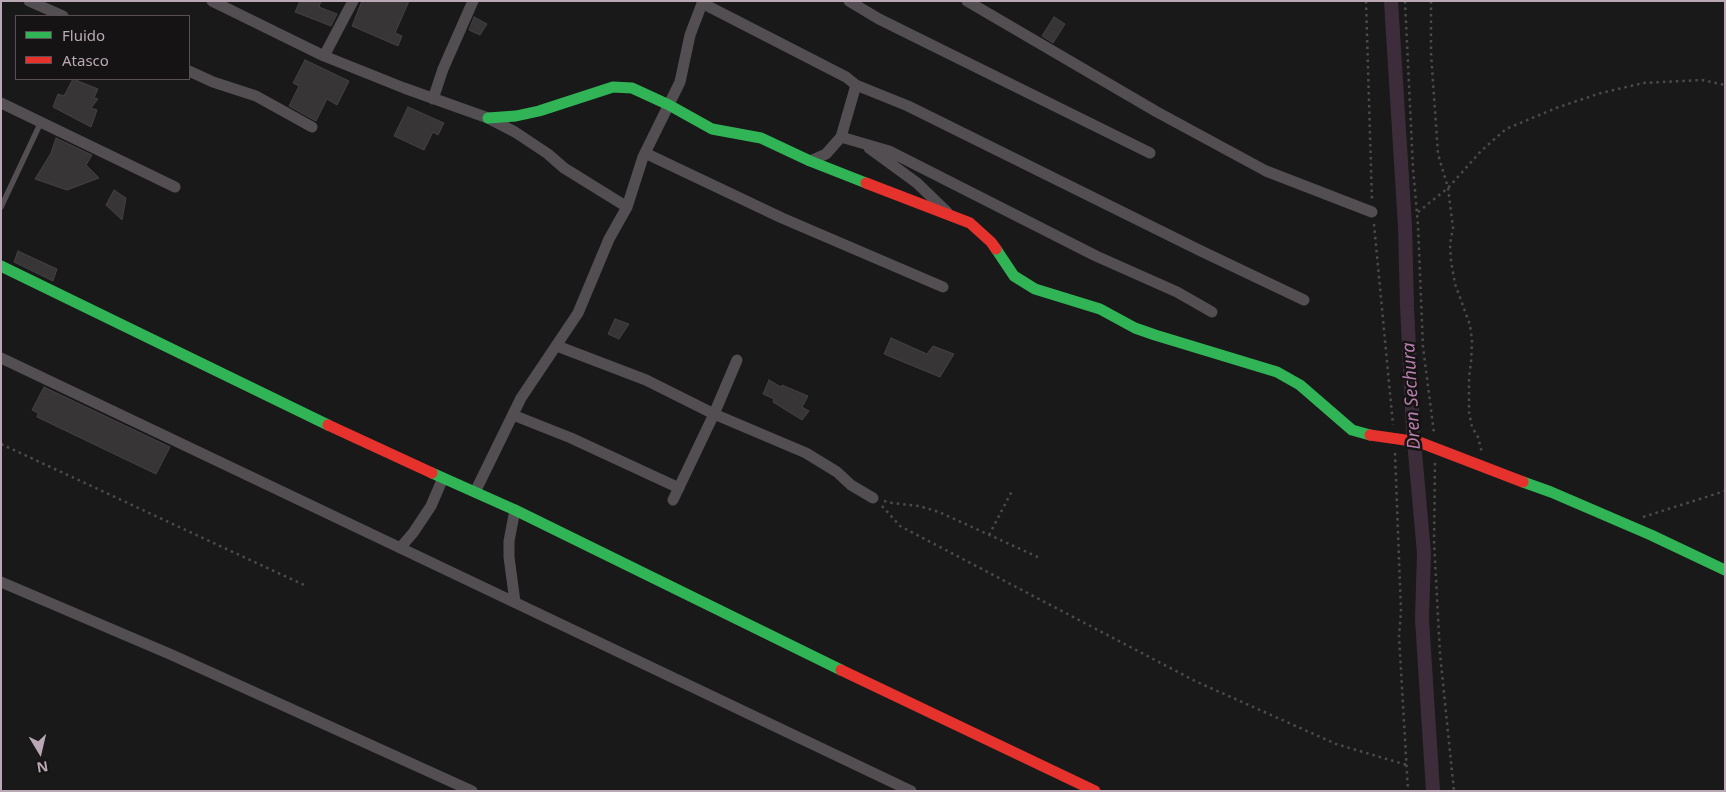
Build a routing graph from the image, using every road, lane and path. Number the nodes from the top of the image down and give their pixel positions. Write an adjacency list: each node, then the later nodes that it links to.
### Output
1 (29, 1): 11 (street)
2 (212, 1): 12 (street)
3 (353, 1): 12 (street)
4 (473, 1): 16 (street)
5 (848, 1): 25 (street)
6 (967, 1): 31 (street)
7 (1366, 1): 31 (path)
8 (1405, 1): 32 (path)
9 (1431, 1): 28 (path)
10 (701, 2): 14 (street); 18 (street)
11 (61, 15)
12 (324, 56): 16 (street)
13 (190, 71): 21 (street)
14 (856, 85): 22 (street); 36 (street)
15 (1725, 85): 28 (path)
16 (433, 99): 19 (street)
17 (1, 103): 20 (street)
18 (669, 105): 19 (street); 24 (street); 26 (street)
19 (488, 118): 30 (street)
20 (41, 122): 27 (street); 29 (lane)
21 (312, 127)
22 (840, 137): 23 (street); 26 (street)
23 (861, 143): 33 (street); 37 (street)
24 (645, 153): 30 (street); 35 (street)
25 (1150, 153)
26 (810, 162): 33 (street)
27 (175, 187)
28 (1448, 188): 32 (path); 46 (path)
29 (1, 207)
30 (628, 207): 38 (street)
31 (1372, 212): 43 (path)
32 (1417, 212): 45 (path)
33 (950, 215): 43 (street)
34 (1, 266): 47 (street)
35 (943, 287)
36 (1304, 300)
37 (1212, 312)
38 (557, 346): 41 (street); 42 (street)
39 (1, 358): 57 (street)
40 (737, 360): 41 (street)
41 (714, 414): 48 (street); 52 (street)
42 (513, 415): 48 (street); 50 (street)
43 (1395, 439): 45 (street); 63 (path)
44 (1, 444): 61 (path)
45 (1436, 448): 46 (street); 68 (path)
46 (1482, 467): 55 (street)
47 (443, 478): 50 (street); 57 (street)
48 (679, 488): 53 (street)
49 (1725, 491): 55 (path)
50 (475, 492): 54 (street)
51 (1012, 492): 56 (path)
52 (873, 498): 56 (path); 63 (path)
53 (673, 500)
54 (515, 510): 62 (street); 66 (street)
55 (1624, 523): 59 (street)
56 (990, 535): 58 (path)
57 (400, 548): 62 (street)
58 (1040, 558)
59 (1725, 570)
60 (1, 582): 64 (street)
61 (306, 586)
62 (515, 602): 65 (street)
63 (1407, 765): 67 (path)
64 (472, 791)
65 (911, 791)
66 (1095, 791)
67 (1408, 791)
68 (1454, 791)

